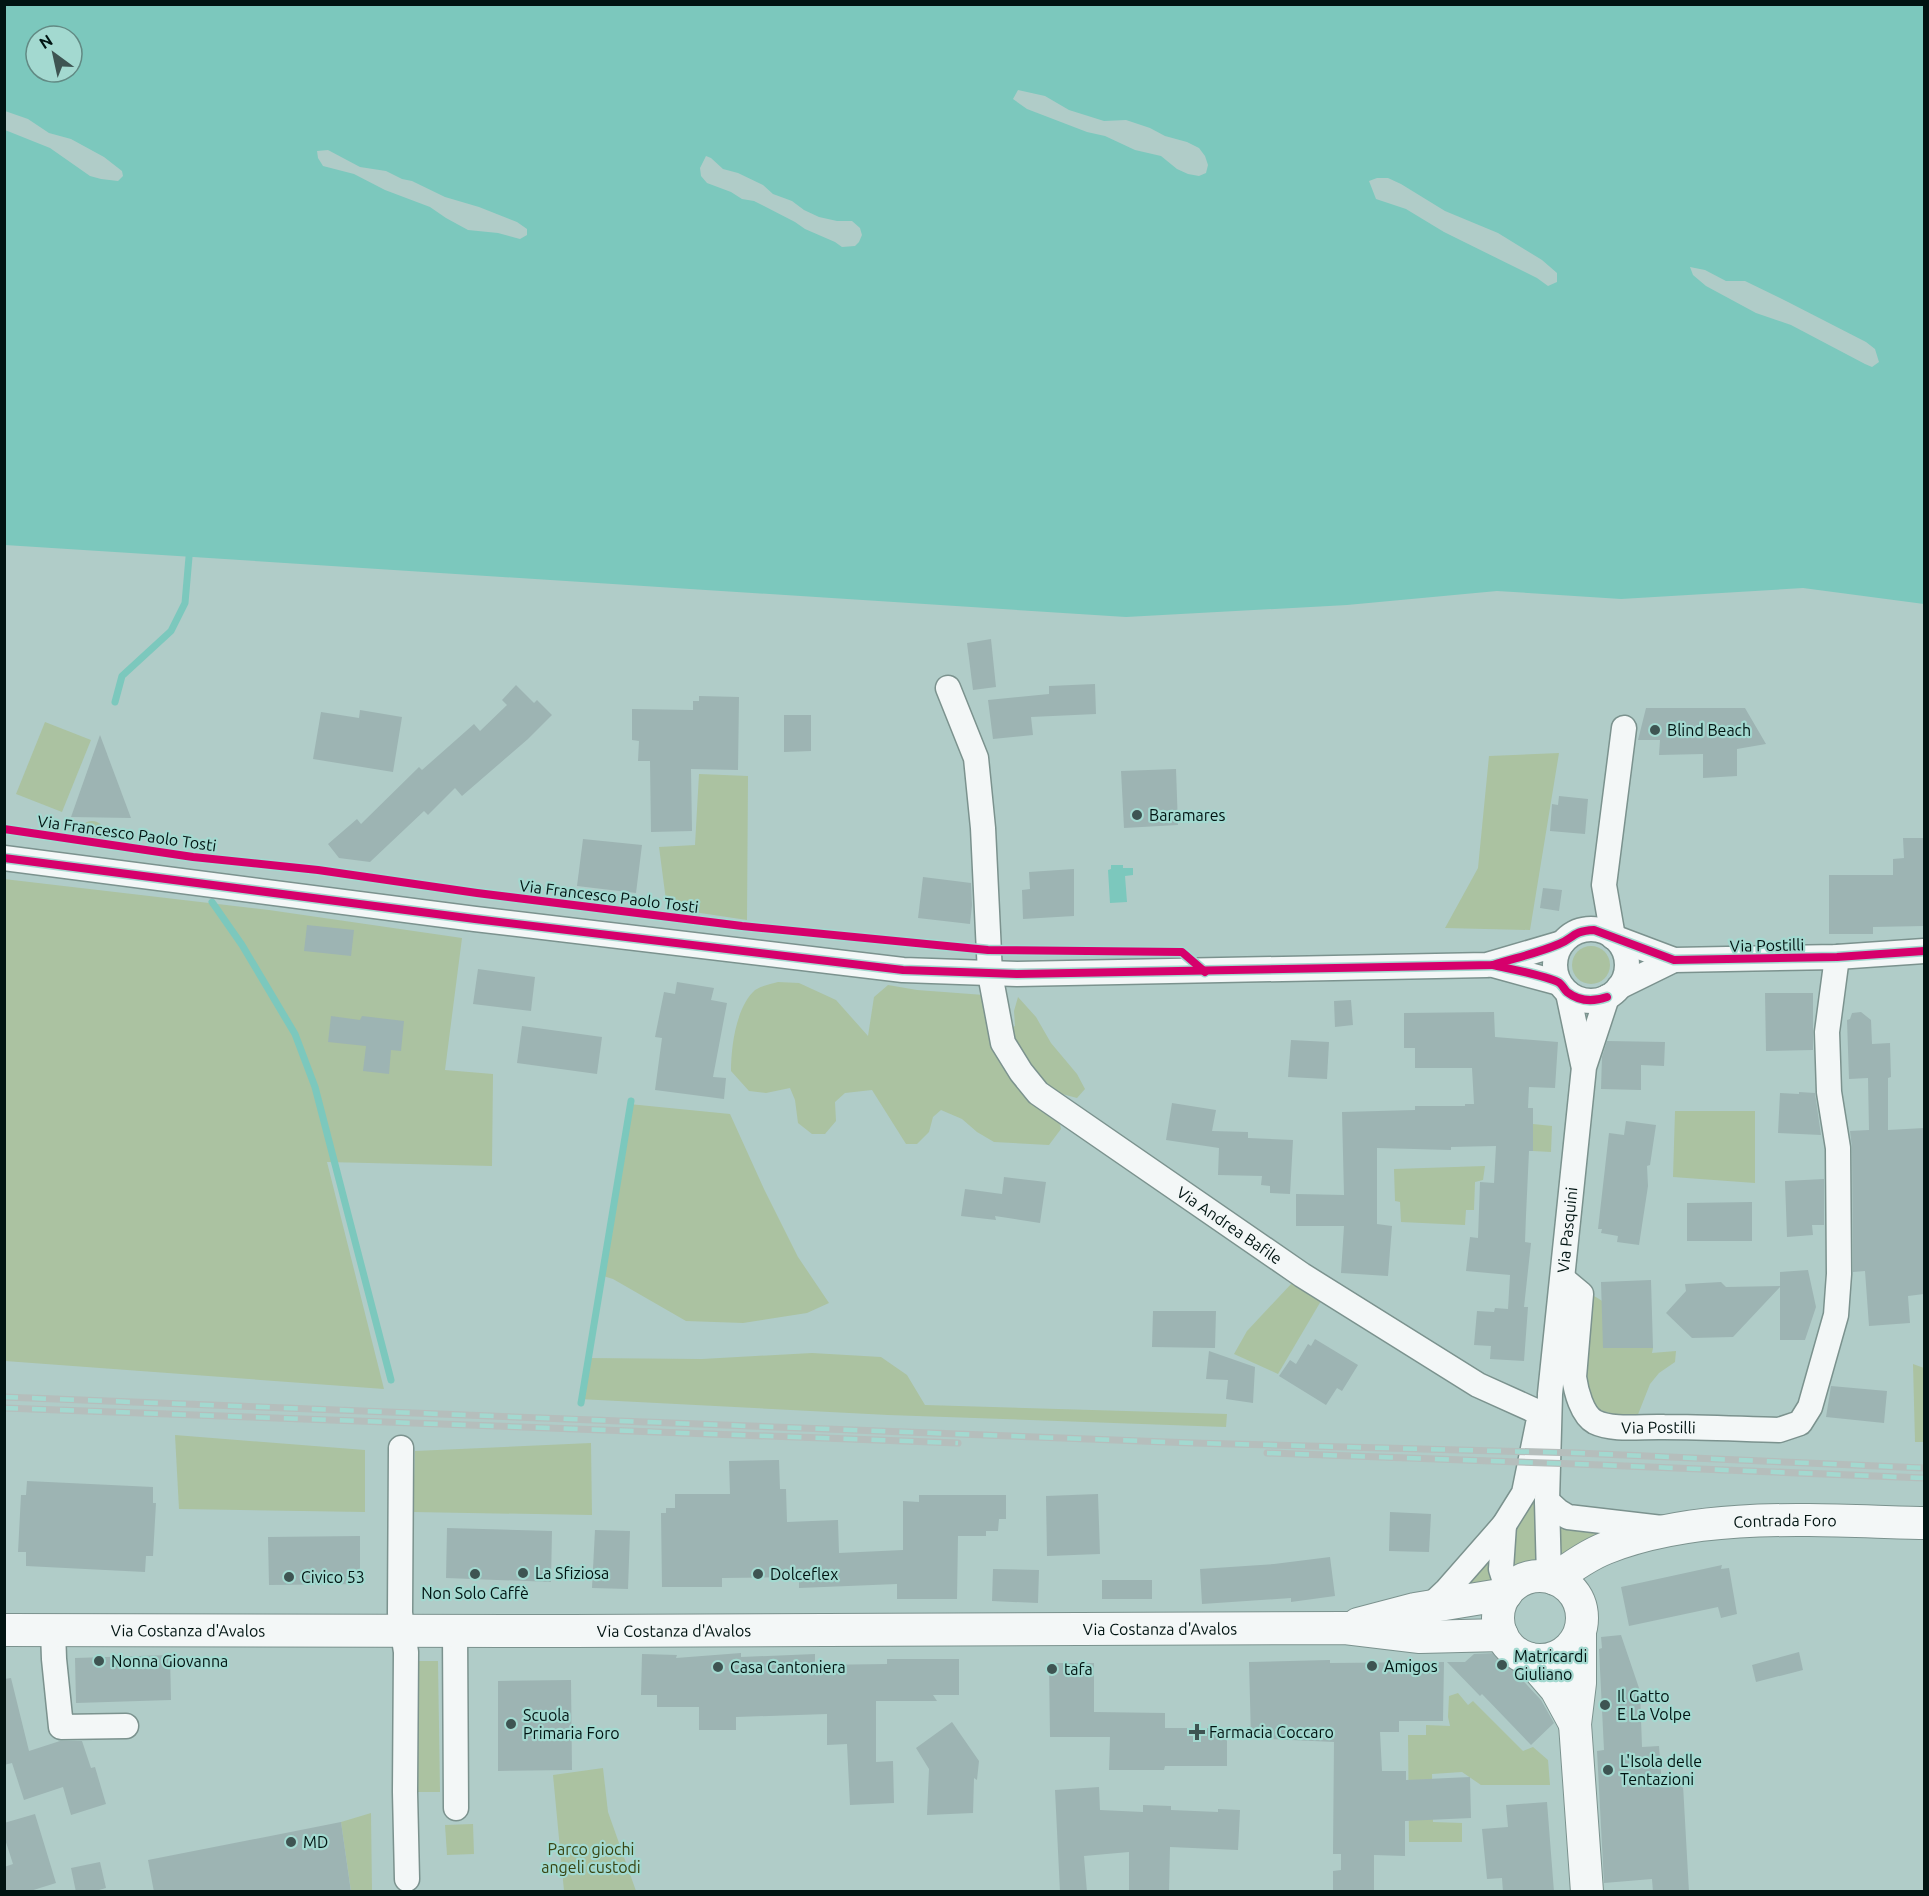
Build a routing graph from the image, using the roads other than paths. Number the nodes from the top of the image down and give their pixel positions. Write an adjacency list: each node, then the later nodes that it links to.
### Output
1 (948, 688): 11 (street)
2 (1624, 728): 4 (street)
3 (4, 858): 11 (street)
4 (1604, 885): 5 (street); 6 (street)
5 (1613, 937): 6 (street); 9 (street, Via Postilli); 13 (street)
6 (1568, 939): 10 (street); 12 (street)
7 (1924, 951): 8 (street, Via Postilli)
8 (1837, 957): 9 (street, Via Postilli); 15 (street, Via Postilli)
9 (1674, 960): 13 (street, Via Postilli)
10 (1493, 964): 11 (street); 12 (street)
11 (990, 974): 16 (street, Via Andrea Bafile)
12 (1564, 988): 13 (street); 14 (street, Via Pasquini)
13 (1613, 992): 14 (street, Via Pasquini)
14 (1584, 1067): 15 (street, Via Pasquini)
15 (1563, 1279): 16 (street, Via Pasquini)
16 (1545, 1404): 18 (street, Via Pasquini); 20 (street, Via Pasquini)
17 (401, 1448): 29 (street)
18 (1547, 1501): 21 (street); 22 (street)
19 (1924, 1523): 21 (main road, Contrada Foro)
20 (1504, 1525): 23 (street); 24 (street)
21 (1658, 1532): 22 (main road, Contrada Foro); 25 (main road)
22 (1552, 1578): 23 (main road); 25 (main road)
23 (1507, 1592): 24 (main road, Via Costanza d'Avalos); 31 (main road)
24 (1429, 1606): 26 (main road, Via Costanza d'Avalos)
25 (1580, 1620): 32 (main road); 33 (main road)
26 (1345, 1628): 30 (main road, Via Costanza d'Avalos); 31 (main road, Via Costanza d'Avalos)
27 (4, 1630): 28 (main road, Via Costanza d'Avalos)
28 (53, 1630): 29 (main road, Via Costanza d'Avalos); 34 (street)
29 (404, 1630): 30 (main road, Via Costanza d'Avalos); 36 (street)
30 (455, 1631): 35 (street)
31 (1502, 1635): 32 (main road)
32 (1530, 1659): 33 (main road)
33 (1575, 1724): 37 (main road)
34 (126, 1726)
35 (456, 1808)
36 (407, 1879)
37 (1587, 1892)

